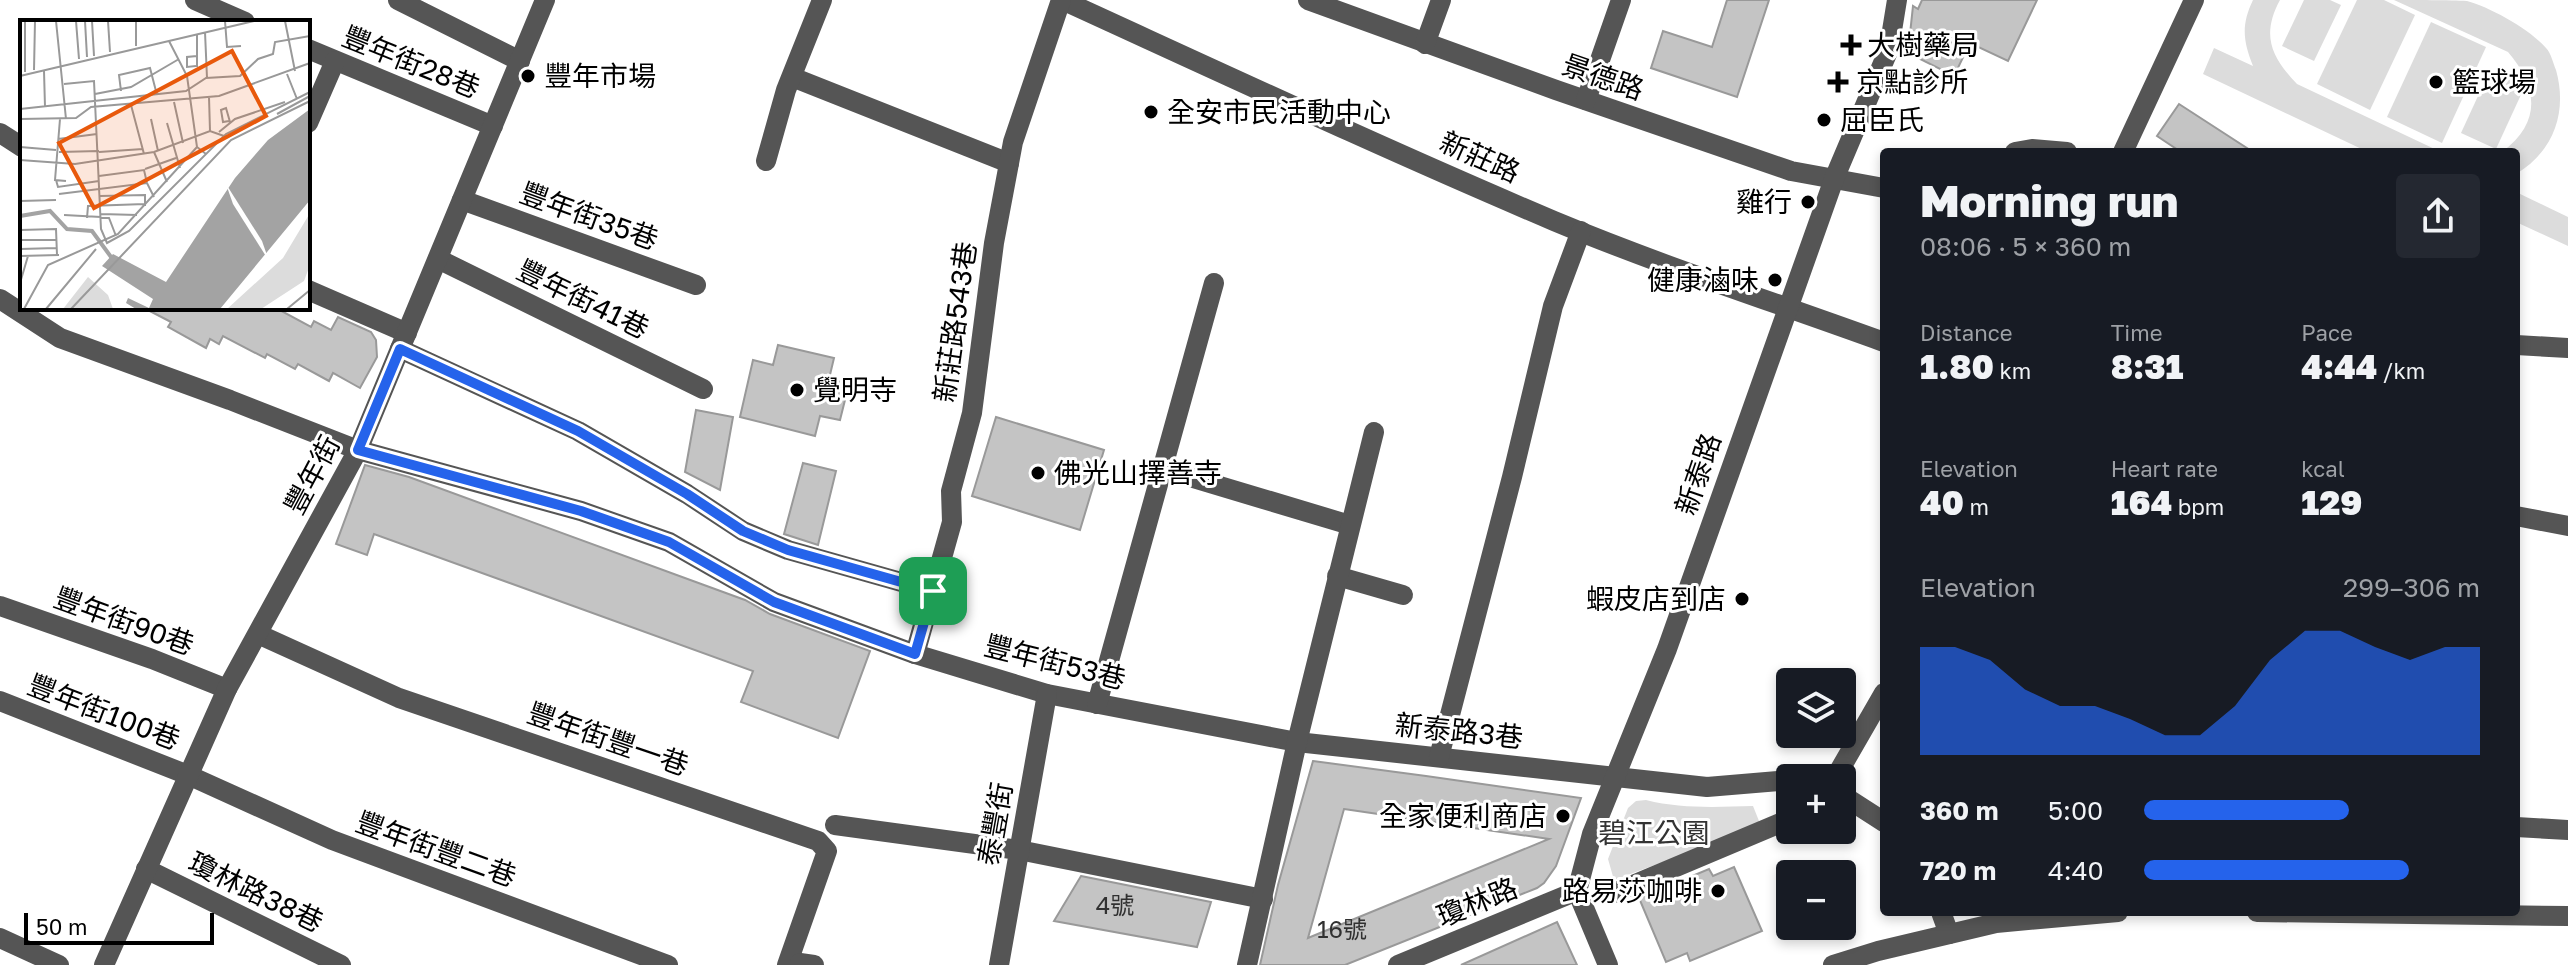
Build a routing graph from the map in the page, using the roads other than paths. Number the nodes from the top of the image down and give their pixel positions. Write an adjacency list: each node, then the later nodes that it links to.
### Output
1 (195, 0): 11 (street)
2 (398, 0): 15 (street)
3 (545, 0): 15 (street, 豐年街)
4 (822, 0): 16 (street)
5 (1062, 0): 24 (street, 新莊路543巷); 28 (street, 新莊路)
6 (1308, 0): 12 (street, 景德路)
7 (1441, 0): 12 (street)
8 (1621, 0): 17 (street)
9 (1897, 0): 25 (street, 新泰路)
10 (2194, 0): 22 (street)
11 (240, 20)
12 (1425, 44): 17 (street, 景德路)
13 (310, 50): 14 (street, 豐年街28巷)
14 (335, 61): 18 (street); 19 (street, 豐年街28巷)
15 (520, 61): 19 (street, 豐年街)
16 (792, 77): 23 (street); 24 (street)
17 (1586, 100): 25 (street, 景德路)
18 (310, 118)
19 (493, 126): 27 (street, 豐年街)
20 (0, 133): 21 (street)
21 (20, 146)
22 (2125, 148)
23 (766, 161)
24 (1009, 163): 49 (street, 新莊路543巷)
25 (1834, 179): 26 (street, 景德路); 35 (street, 新泰路)
26 (1880, 187)
27 (462, 200): 29 (street, 豐年街); 31 (street, 豐年街35巷)
28 (1581, 231): 35 (street, 新莊路); 60 (street)
29 (438, 259): 37 (street, 豐年街); 41 (street, 豐年街41巷)
30 (1214, 283): 44 (street)
31 (696, 285)
32 (310, 291): 37 (street)
33 (0, 299): 34 (street, 豐年街53巷)
34 (20, 309)
35 (1795, 309): 38 (street, 新莊路); 63 (street, 新泰路)
36 (22, 310): 43 (street, 豐年街53巷)
37 (404, 341): 43 (street, 豐年街); 49 (street)
38 (1880, 341)
39 (2520, 345): 40 (street)
40 (2568, 348)
41 (703, 389)
42 (1374, 432): 46 (street)
43 (358, 450): 52 (street, 豐年街); 53 (street, 豐年街53巷)
44 (1163, 469): 46 (street); 58 (street)
45 (2520, 517): 47 (street)
46 (1350, 525): 48 (street)
47 (2568, 526)
48 (1337, 576): 50 (street); 59 (street)
49 (933, 591): 53 (street, 新莊路543巷)
50 (1403, 595)
51 (0, 606): 54 (street, 豐年街90巷)
52 (258, 634): 54 (street, 豐年街); 82 (street, 豐年街豐一巷)
53 (915, 654): 55 (street, 豐年街53巷)
54 (227, 689): 62 (street, 豐年街)
55 (1047, 694): 58 (street, 豐年街53巷); 71 (street, 泰豐街)
56 (1880, 700): 61 (street)
57 (0, 701): 62 (street, 豐年街100巷)
58 (1097, 704): 59 (street, 豐年街53巷)
59 (1297, 742): 60 (street, 新泰路3巷); 75 (street)
60 (1439, 757): 63 (street, 新泰路3巷)
61 (1843, 764)
62 (188, 775): 72 (street, 豐年街); 86 (street, 豐年街豐二巷)
63 (1615, 777): 64 (street, 新泰路3巷); 73 (street, 新泰路)
64 (1776, 781)
65 (1856, 804): 66 (street)
66 (1880, 819)
67 (835, 825): 71 (street)
68 (1776, 825): 74 (street)
69 (2520, 827): 70 (street)
70 (2568, 830)
71 (1019, 850): 75 (street); 87 (street, 泰豐街)
72 (146, 869): 84 (street, 豐年街); 85 (street, 瓊林路38巷)
73 (1577, 891): 89 (street, 瓊林路); 90 (street)
74 (1614, 893)
75 (1263, 899): 88 (street)
76 (2520, 915): 79 (street)
77 (1942, 916): 80 (street)
78 (2074, 916): 80 (street)
79 (2568, 916)
80 (1949, 934): 91 (street)
81 (0, 938): 83 (street)
82 (801, 964)
83 (59, 965)
84 (104, 965)
85 (341, 965)
86 (668, 965)
87 (999, 965)
88 (1247, 965)
89 (1398, 965)
90 (1608, 965)
91 (1833, 965)

